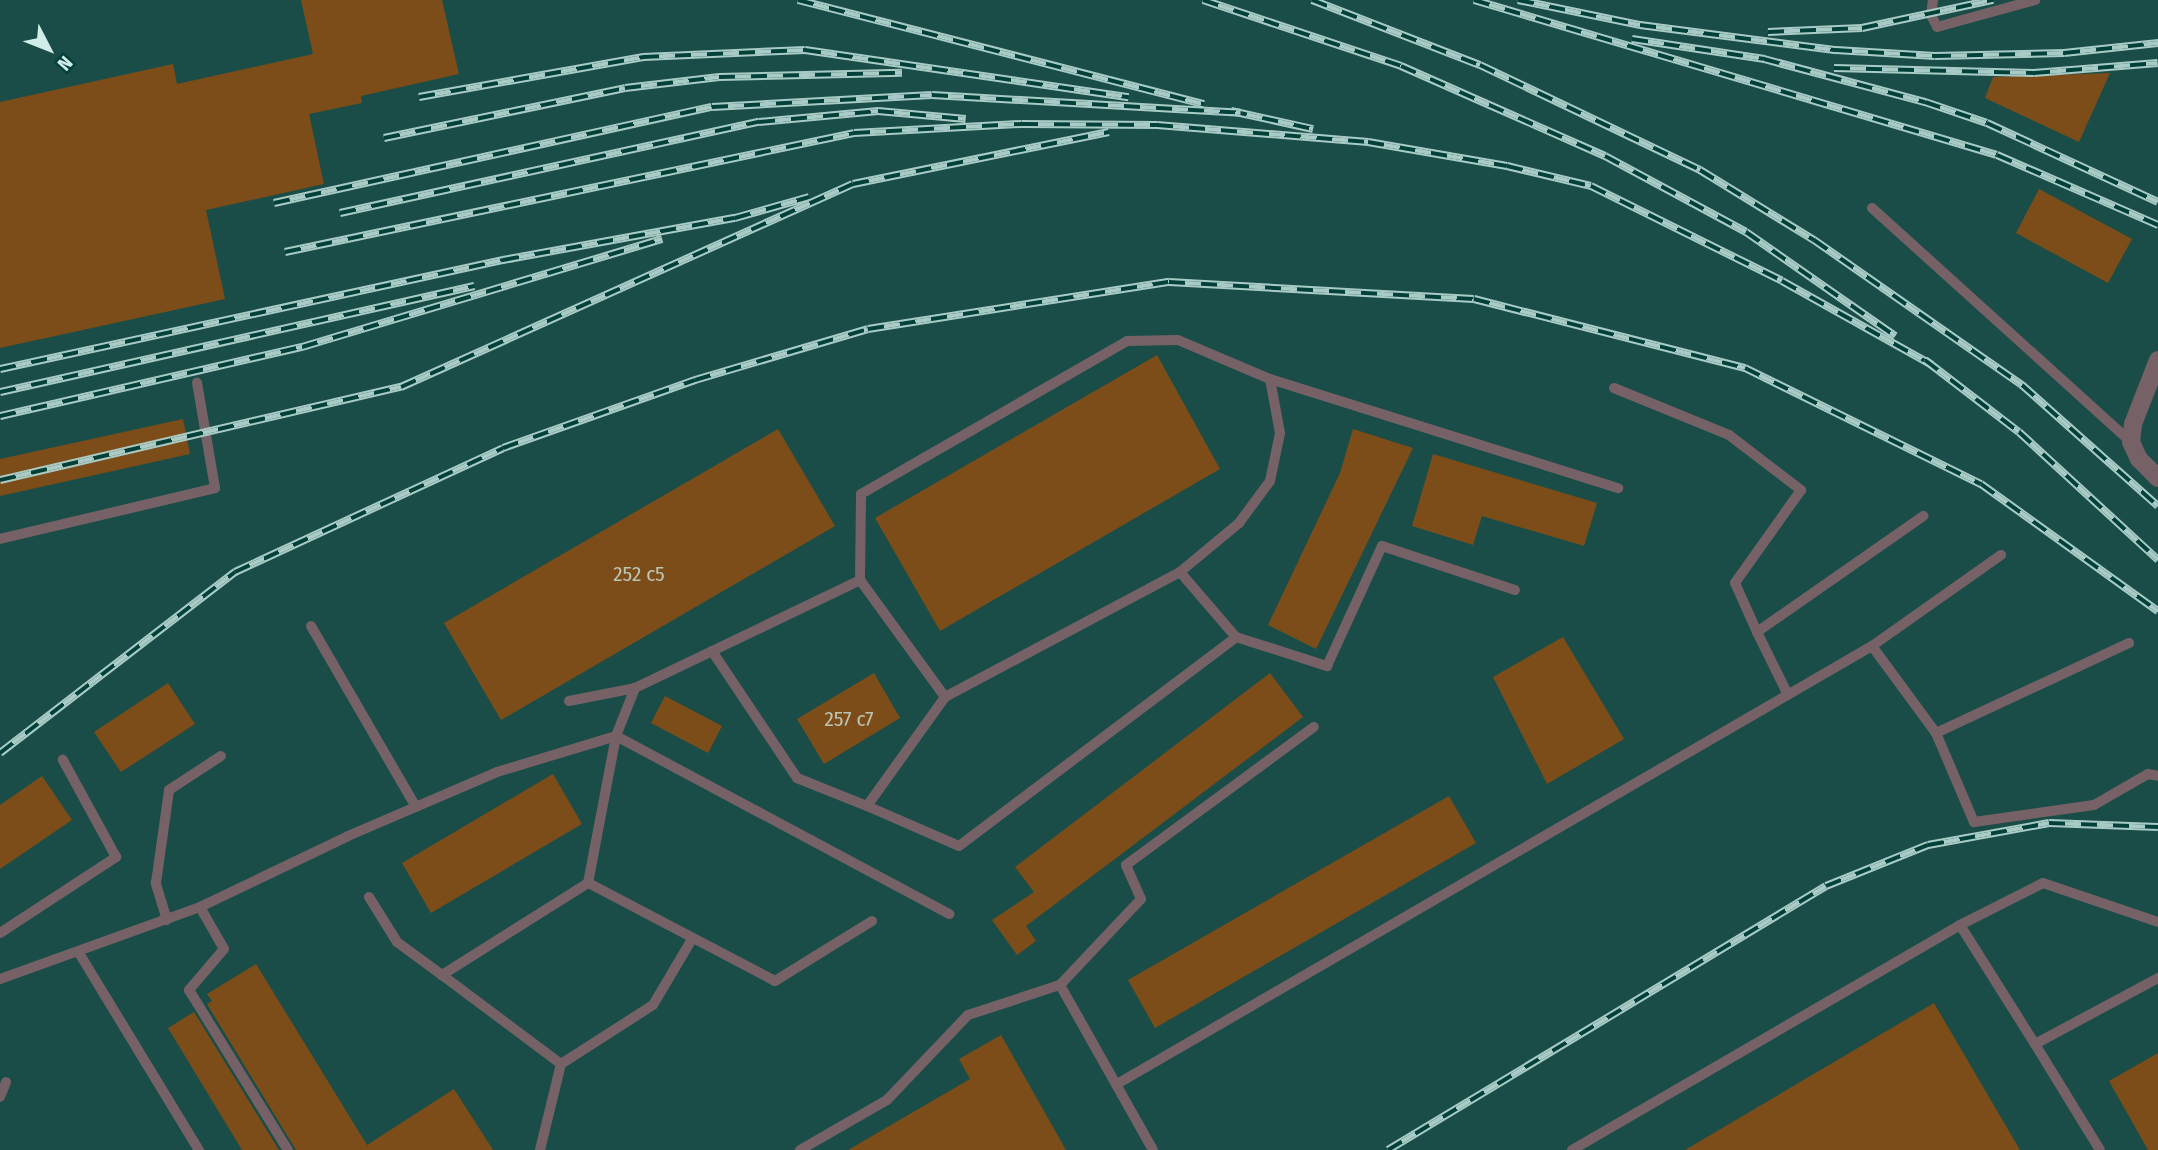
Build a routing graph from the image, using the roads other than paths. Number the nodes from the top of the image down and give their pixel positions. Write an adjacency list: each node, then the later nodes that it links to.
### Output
1 (1933, 0): 2 (lane)
2 (2035, 0)
3 (1872, 208): 8 (lane)
4 (2158, 360): 8 (street)
5 (1269, 379): 10 (lane); 14 (lane); 15 (lane)
6 (197, 383): 12 (lane)
7 (1614, 388): 18 (lane)
8 (2131, 442): 9 (street)
9 (2158, 478)
10 (1618, 488)
11 (1923, 516): 18 (lane)
12 (0, 539)
13 (2001, 555): 21 (lane)
14 (1180, 572): 19 (lane); 25 (lane)
15 (860, 580): 22 (lane); 25 (lane)
16 (1515, 590): 19 (lane)
17 (311, 626): 34 (lane)
18 (1757, 632): 24 (lane)
19 (1236, 636): 33 (lane)
20 (2129, 643): 28 (lane)
21 (1872, 646): 24 (lane); 28 (lane)
22 (712, 651): 23 (lane); 33 (lane)
23 (635, 688): 26 (lane); 29 (lane)
24 (1788, 695): 53 (lane)
25 (945, 697): 33 (lane)
26 (569, 701)
27 (1314, 727): 49 (lane)
28 (1936, 733): 32 (lane)
29 (616, 736): 34 (lane); 35 (lane); 38 (lane)
30 (221, 756): 39 (lane)
31 (63, 760): 43 (lane)
32 (2158, 776)
33 (867, 806)
34 (416, 807): 37 (lane)
35 (588, 883): 44 (lane); 46 (lane)
36 (369, 897): 46 (lane)
37 (200, 907): 39 (lane); 57 (lane)
38 (950, 914)
39 (167, 920): 45 (lane)
40 (872, 922): 44 (lane)
41 (2158, 922): 42 (lane)
42 (1960, 925): 50 (lane); 61 (lane)
43 (0, 933)
44 (692, 939): 51 (lane)
45 (79, 953): 48 (lane); 56 (lane)
46 (442, 975): 51 (lane)
47 (2158, 978): 50 (lane)
48 (0, 979)
49 (1060, 985): 53 (lane); 59 (lane)
50 (2035, 1044): 62 (lane)
51 (561, 1064): 58 (lane)
52 (6, 1083): 54 (lane)
53 (1117, 1084): 55 (lane)
54 (0, 1097)
55 (1150, 1147): 60 (lane)
56 (199, 1150)
57 (288, 1150)
58 (540, 1150)
59 (800, 1150)
60 (1137, 1150)
61 (1572, 1150)
62 (2100, 1150)

